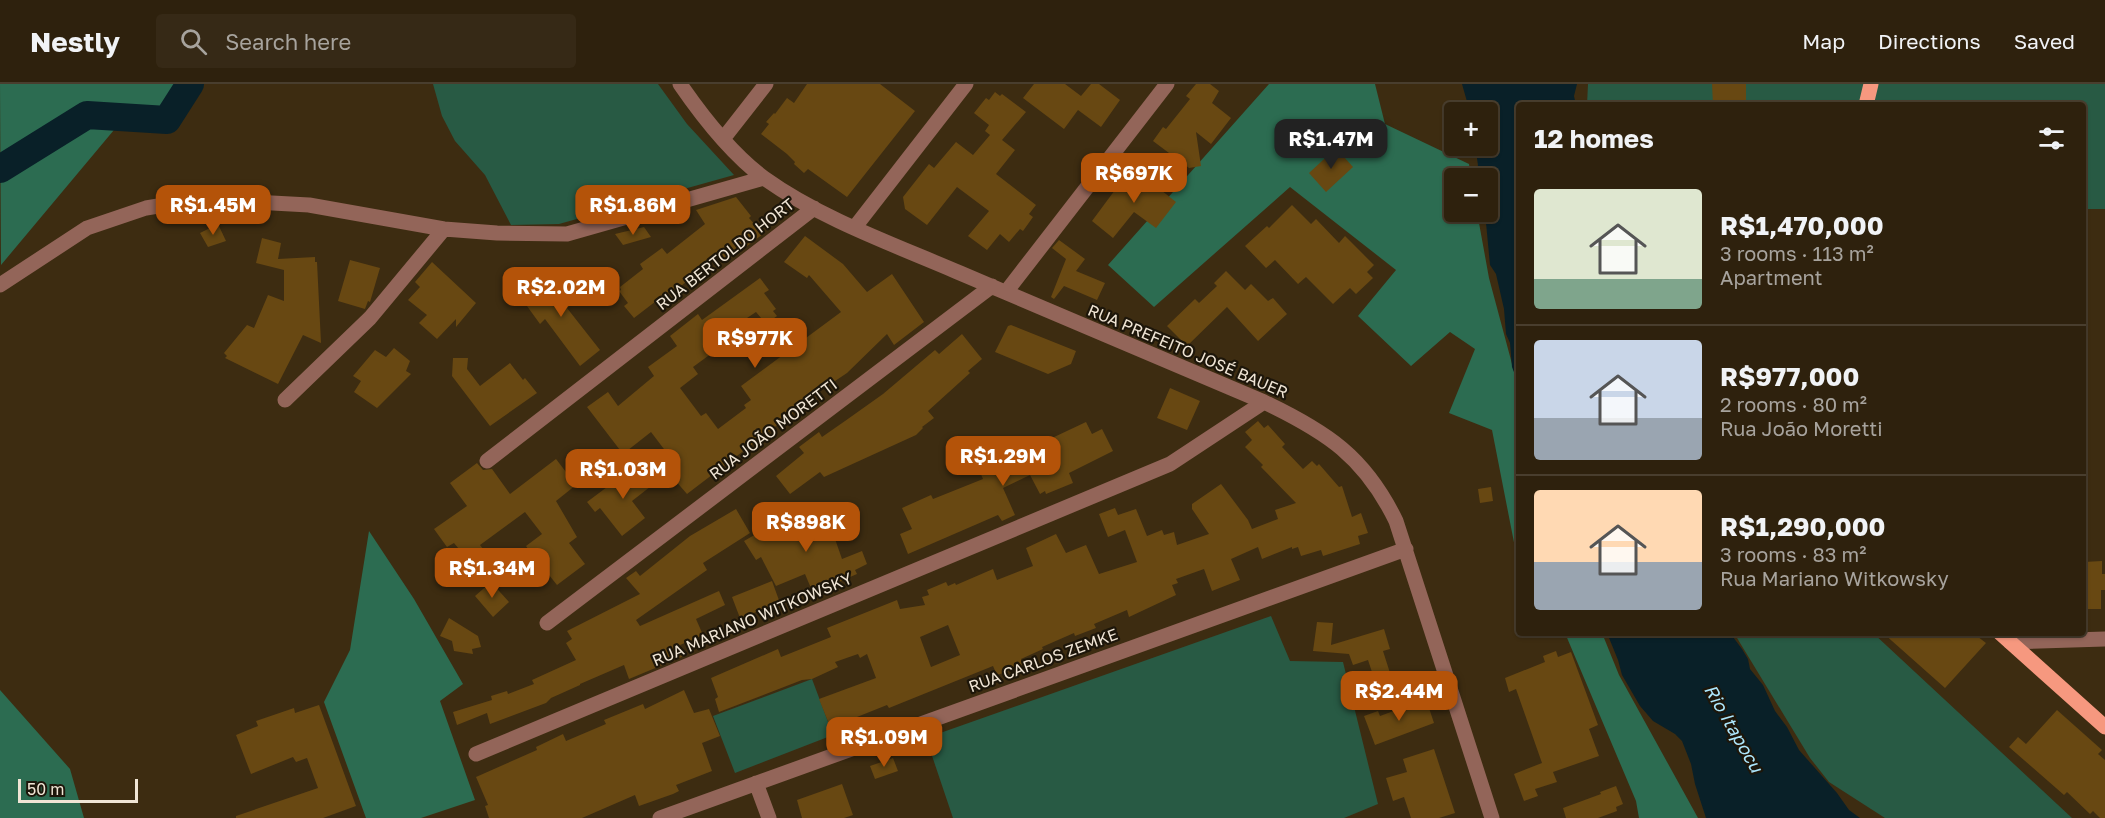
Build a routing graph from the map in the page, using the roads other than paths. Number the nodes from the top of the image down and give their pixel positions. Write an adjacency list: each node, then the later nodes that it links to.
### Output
1 (680, 84): 7 (street, RUA PREFEITO JOSÉ BAUER)
2 (766, 84): 7 (street)
3 (966, 84): 10 (street)
4 (1167, 84): 13 (street, RUA JOÃO MORETTI)
5 (1871, 84): 6 (main road)
6 (1867, 102)
7 (723, 139): 8 (street, RUA PREFEITO JOSÉ BAUER)
8 (764, 178): 9 (street, RUA PREFEITO JOSÉ BAUER); 11 (street)
9 (814, 208): 10 (street, RUA PREFEITO JOSÉ BAUER); 16 (street, RUA BERTOLDO HORT)
10 (855, 227): 13 (street, RUA PREFEITO JOSÉ BAUER)
11 (444, 229): 12 (street); 14 (street)
12 (0, 285)
13 (999, 289): 15 (street, RUA PREFEITO JOSÉ BAUER); 18 (street, RUA JOÃO MORETTI)
14 (285, 400)
15 (1264, 402): 17 (street, RUA PREFEITO JOSÉ BAUER); 22 (street, RUA MARIANO WITKOWSKY)
16 (487, 461)
17 (1406, 549): 23 (street, RUA CARLOS ZEMKE); 26 (street, RUA PREFEITO JOSÉ BAUER)
18 (547, 623)
19 (2005, 637): 20 (street); 21 (main road)
20 (2105, 639)
21 (2105, 727)
22 (476, 754)
23 (756, 783): 24 (street, RUA CARLOS ZEMKE); 25 (street)
24 (660, 818)
25 (769, 818)
26 (1492, 818)

